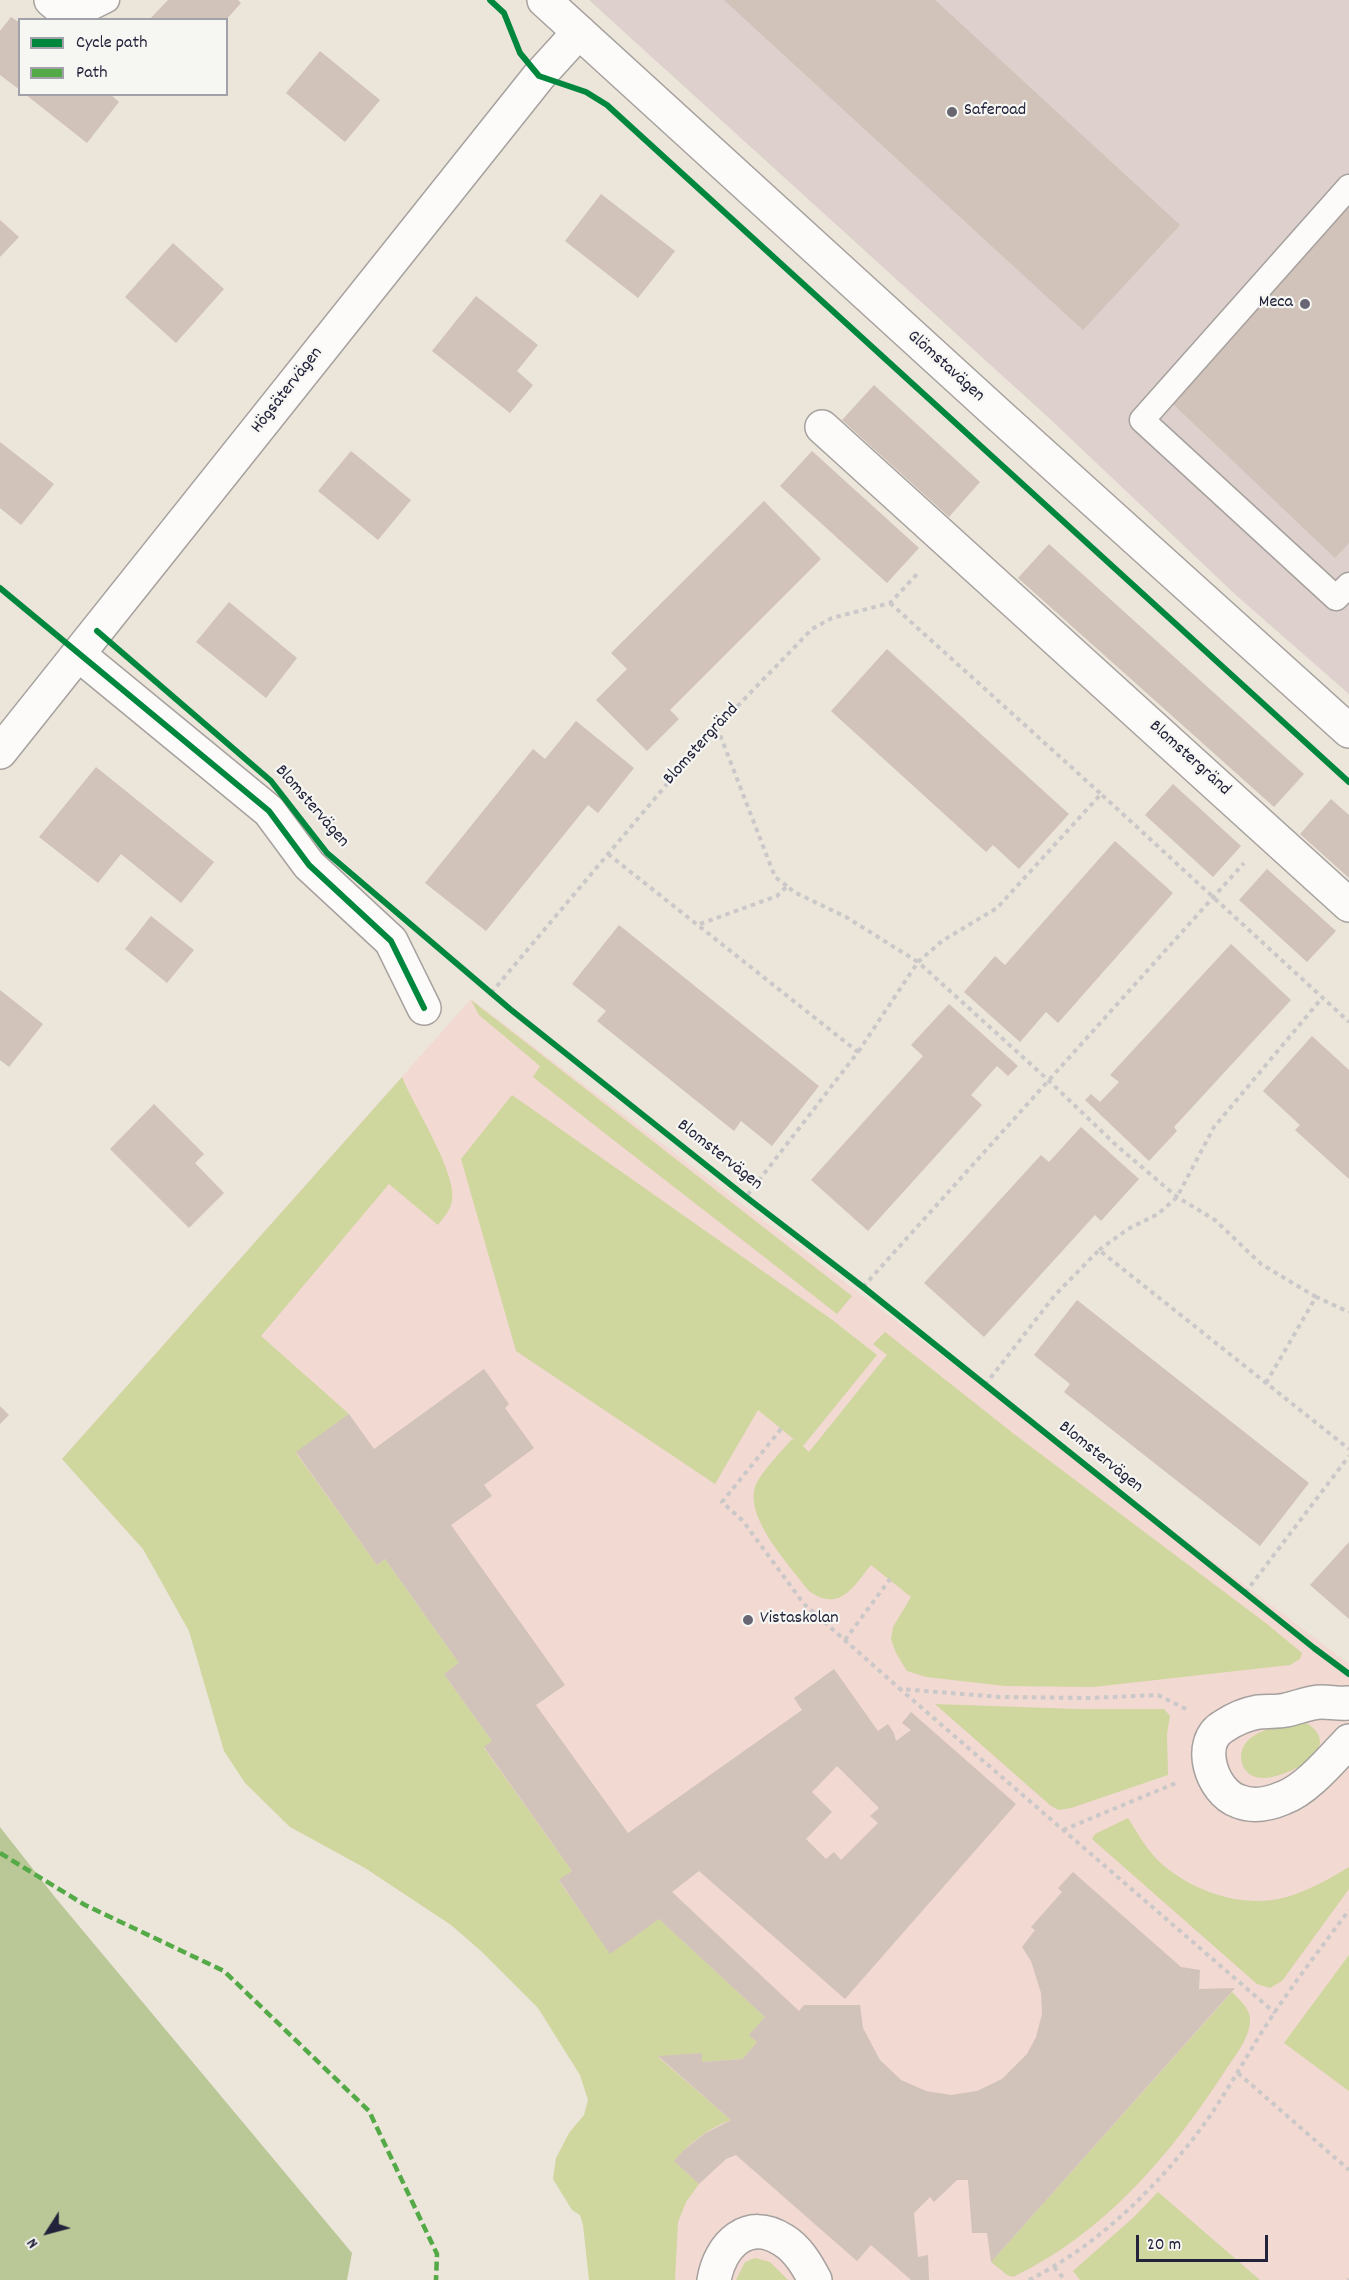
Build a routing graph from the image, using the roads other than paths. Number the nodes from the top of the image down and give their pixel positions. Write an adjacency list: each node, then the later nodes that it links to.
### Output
1 (107, 0): 3 (lane)
2 (544, 0): 4 (street, Glömstavägen)
3 (65, 11)
4 (579, 32): 8 (street, Högsätervägen); 9 (street, Glömstavägen)
5 (1349, 187): 7 (lane)
6 (822, 427): 11 (street, Blomstergränd)
7 (1349, 585)
8 (78, 654): 10 (street, Högsätervägen); 12 (street, Blomstervägen)
9 (1349, 731)
10 (0, 752)
11 (1349, 905)
12 (424, 1008)
13 (1349, 1703): 14 (street)
14 (1349, 1741)
15 (714, 2280): 16 (street)
16 (815, 2280)

